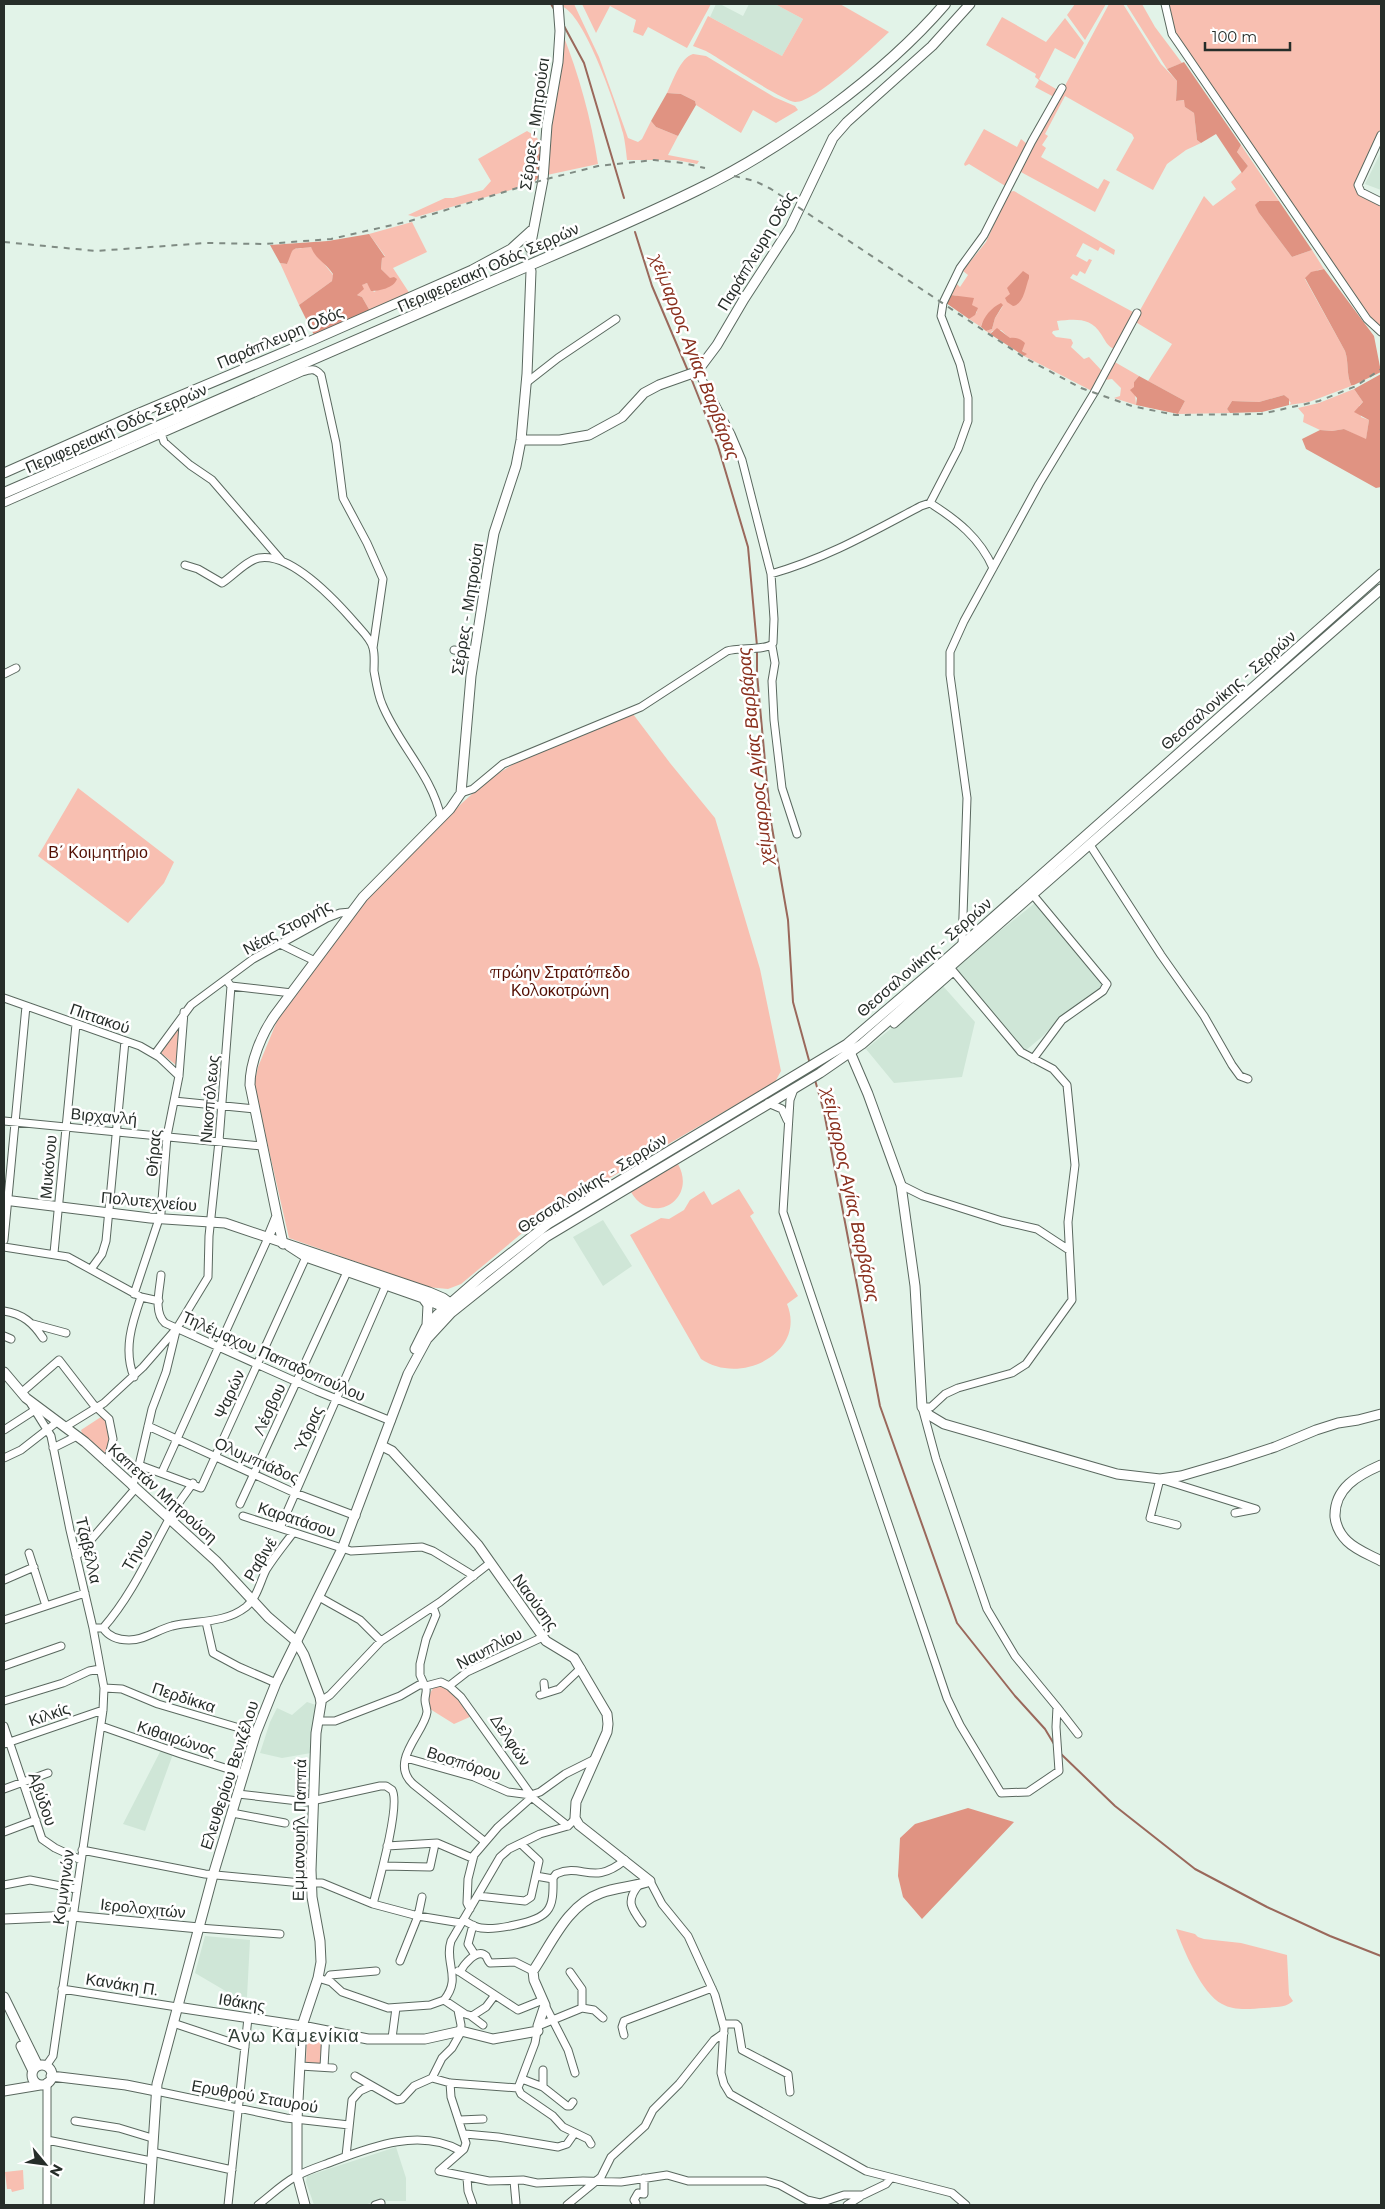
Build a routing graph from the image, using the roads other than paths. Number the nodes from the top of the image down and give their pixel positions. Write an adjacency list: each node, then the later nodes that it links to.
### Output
1 (558, 4): 8 (street, Σέρρες - Μητρούσι)
2 (945, 4): 19 (main road, Περιφερειακή Οδός Σερρών)
3 (970, 4): 14 (street, Παράπλευρη Οδός)
4 (1164, 4): 13 (street)
5 (1062, 88): 21 (street)
6 (1381, 135): 7 (street)
7 (1381, 202)
8 (533, 229): 9 (street, Σέρρες - Μητρούσι); 18 (street, Παράπλευρη Οδός)
9 (530, 248)
10 (531, 271): 15 (street, Σέρρες - Μητρούσι)
11 (1136, 313): 24 (street)
12 (616, 319): 15 (street)
13 (1381, 332)
14 (695, 371): 17 (street, Παράπλευρη Οδός); 25 (street)
15 (526, 383): 17 (street, Σέρρες - Μητρούσι)
16 (161, 433): 20 (street); 22 (street); 29 (street)
17 (522, 440): 31 (street, Σέρρες - Μητρούσι)
18 (4, 473)
19 (4, 493)
20 (4, 502)
21 (930, 503): 24 (street); 25 (street)
22 (282, 562): 23 (street); 29 (street)
23 (185, 565)
24 (993, 568): 43 (street)
25 (770, 574): 28 (street)
26 (1381, 574): 43 (street, Θεσσαλονίκης - Σερρών)
27 (1381, 589): 37 (street, Θεσσαλονίκης - Σερρών)
28 (769, 647): 34 (street); 36 (street)
29 (373, 648): 35 (street)
30 (454, 650): 31 (street)
31 (475, 653): 34 (street, Σέρρες - Μητρούσι)
32 (16, 668): 33 (street)
33 (4, 674)
34 (460, 793): 35 (street, Σέρρες - Μητρούσι)
35 (441, 818): 39 (street, Σέρρες - Μητρούσι)
36 (797, 834)
37 (1090, 845): 38 (street, Θεσσαλονίκης - Σερρών); 59 (street)
38 (1033, 895): 45 (street, Θεσσαλονίκης - Σερρών); 57 (street)
39 (351, 912): 40 (street, Νέας Στοργής); 41 (street, Σέρρες - Μητρούσι)
40 (327, 918): 41 (street); 42 (street, Νέας Στοργής)
41 (338, 930): 44 (street, Σέρρες - Μητρούσι)
42 (280, 944): 44 (street); 46 (street, Νέας Στοργής)
43 (962, 945): 45 (street, Θεσσαλονίκης - Σερρών)
44 (315, 961): 47 (street, Σέρρες - Μητρούσι)
45 (949, 967): 51 (street, Θεσσαλονίκης - Σερρών); 57 (street)
46 (229, 984): 47 (street); 50 (street, Νέας Στοργής); 63 (street, Νικοπόλεως)
47 (292, 993): 64 (street, Σέρρες - Μητρούσι)
48 (4, 998): 49 (street, Πιττακού)
49 (26, 1006): 52 (street, Πιττακού); 66 (street)
50 (184, 1012): 55 (street, Νέας Στοργής); 58 (street, Θήρας)
51 (890, 1019): 54 (street, Θεσσαλονίκης - Σερρών); 56 (street, Θεσσαλονίκης - Σερρών)
52 (76, 1024): 53 (street, Πιττακού); 67 (street, Μυκόνου)
53 (125, 1041): 55 (street, Πιττακού); 69 (street)
54 (850, 1052): 56 (street, Θεσσαλονίκης - Σερρών); 73 (street)
55 (154, 1054): 58 (street, Πιττακού)
56 (833, 1059): 60 (street, Θεσσαλονίκης - Σερρών)
57 (1033, 1059): 84 (street)
58 (178, 1076): 61 (street, Θήρας)
59 (1248, 1079)
60 (797, 1082): 62 (street, Θεσσαλονίκης - Σερρών); 68 (street); 91 (street, Θεσσαλονίκης - Σερρών)
61 (174, 1101): 63 (street); 70 (street, Θήρας)
62 (768, 1103): 68 (street); 96 (street, Θεσσαλονίκης - Σερρών)
63 (222, 1106): 64 (street); 71 (street, Νικοπόλεως)
64 (254, 1109): 72 (street, Σέρρες - Μητρούσι)
65 (4, 1121): 66 (street, Βιρχανλή)
66 (15, 1122): 67 (street, Βιρχανλή); 74 (street)
67 (66, 1126): 69 (street, Βιρχανλή); 75 (street, Μυκόνου)
68 (788, 1128): 178 (street)
69 (116, 1131): 70 (street, Βιρχανλή); 76 (street)
70 (167, 1136): 71 (street, Βιρχανλή); 78 (street, Θήρας)
71 (220, 1141): 72 (street, Βιρχανλή); 79 (street, Νικοπόλεως)
72 (262, 1146): 77 (street, Σέρρες - Μητρούσι)
73 (901, 1185): 84 (street); 114 (street)
74 (5, 1200): 75 (street, Πολυτεχνείου); 81 (street)
75 (58, 1207): 76 (street, Πολυτεχνείου); 85 (street, Μυκόνου)
76 (109, 1213): 78 (street, Πολυτεχνείου); 87 (street)
77 (278, 1216): 80 (street); 82 (street, Σέρρες - Μητρούσι)
78 (160, 1219): 79 (street, Πολυτεχνείου); 93 (street, Θήρας)
79 (211, 1221): 80 (street, Πολυτεχνείου); 100 (street, Νικοπόλεως)
80 (268, 1238): 82 (street, Πολυτεχνείου); 105 (street)
81 (4, 1240)
82 (286, 1245): 86 (street, Πολυτεχνείου); 92 (street, Πολυτεχνείου)
83 (4, 1247): 85 (street)
84 (1069, 1250): 114 (street)
85 (54, 1253): 87 (street)
86 (306, 1257): 88 (street, Πολυτεχνείου); 106 (street, Ψαρών)
87 (91, 1269): 93 (street)
88 (347, 1272): 90 (street, Πολυτεχνείου); 110 (street, Λέσβου)
89 (161, 1275): 95 (street, Τηλέμαχου Παπαδοπούλου)
90 (386, 1285): 94 (street, Πολυτεχνείου); 112 (street, Ύδρας)
91 (468, 1288): 92 (street); 96 (street, Θεσσαλονίκης - Σερρών)
92 (435, 1294): 96 (street, Πολυτεχνείου)
93 (137, 1296): 95 (street); 109 (street, Θήρας)
94 (422, 1298): 96 (street, Πολυτεχνείου); 99 (street)
95 (159, 1301): 100 (street, Τηλέμαχου Παπαδοπούλου)
96 (451, 1308): 99 (street, Ελευθερίου Βενιζέλου); 108 (street, Ελευθερίου Βενιζέλου)
97 (4, 1311): 98 (street)
98 (34, 1324): 101 (street); 103 (street)
99 (426, 1327): 108 (street, Ελευθερίου Βενιζέλου)
100 (177, 1328): 105 (street, Τηλέμαχου Παπαδοπούλου); 109 (street); 120 (street)
101 (66, 1333)
102 (4, 1336): 104 (street)
103 (43, 1338)
104 (11, 1339)
105 (218, 1347): 106 (street, Τηλέμαχου Παπαδοπούλου); 125 (street)
106 (257, 1365): 110 (street, Τηλέμαχου Παπαδοπούλου); 128 (street, Ψαρών)
107 (4, 1372): 111 (street, Καπετάν Μητρούση)
108 (408, 1374): 118 (street, Ελευθερίου Βενιζέλου)
109 (134, 1377): 115 (street)
110 (296, 1382): 112 (street, Τηλέμαχου Παπαδοπούλου); 134 (street, Λέσβου)
111 (21, 1393): 113 (street, Καπετάν Μητρούση); 115 (street)
112 (336, 1399): 118 (street, Τηλέμαχου Παπαδοπούλου); 138 (street, Ύδρας)
113 (30, 1401): 116 (street, Τζαβέλλα); 119 (street, Καπετάν Μητρούση)
114 (922, 1407): 135 (street); 178 (street)
115 (97, 1408): 121 (street); 130 (street)
116 (35, 1410): 122 (street, Τζαβέλλα); 123 (street)
117 (1381, 1414): 135 (street)
118 (391, 1421): 126 (street, Ελευθερίου Βενιζέλου)
119 (57, 1422): 121 (street, Καπετάν Μητρούση); 122 (street)
120 (148, 1426): 125 (street, Ολυμπιάδος); 131 (street)
121 (65, 1427): 124 (street, Καπετάν Μητρούση)
122 (48, 1429): 127 (street, Τζαβέλλα); 129 (street)
123 (4, 1430)
124 (78, 1436): 127 (street); 130 (street, Καπετάν Μητρούση)
125 (178, 1439): 128 (street, Ολυμπιάδος); 133 (street)
126 (382, 1446): 142 (street, Ελευθερίου Βενιζέλου); 151 (street, Ναούσης)
127 (54, 1448): 149 (street, Τζαβέλλα)
128 (216, 1456): 134 (street, Ολυμπιάδος); 136 (street, Ψαρών)
129 (4, 1458)
130 (107, 1462): 137 (street, Καπετάν Μητρούση)
131 (139, 1465): 133 (street); 137 (street)
132 (1381, 1465): 150 (street)
133 (162, 1472): 136 (street)
134 (254, 1474): 138 (street, Ολυμπιάδος); 139 (street, Λέσβου)
135 (1160, 1479): 140 (street); 144 (street)
136 (193, 1484): 143 (street, Τήνου)
137 (133, 1487): 143 (street, Καπετάν Μητρούση); 149 (street)
138 (295, 1493): 142 (street, Ολυμπιάδος); 145 (street, Ύδρας)
139 (240, 1504)
140 (1235, 1513)
141 (243, 1516): 145 (street, Καρατάσου)
142 (356, 1516): 147 (street, Ελευθερίου Βενιζέλου)
143 (169, 1520): 157 (street, Καπετάν Μητρούση); 163 (street, Τήνου)
144 (1177, 1526)
145 (280, 1528): 146 (street, Καρατάσου)
146 (293, 1533): 147 (street, Καρατάσου); 157 (street, Ραβινέ)
147 (342, 1548): 153 (street, Καρατάσου); 156 (street, Ελευθερίου Βενιζέλου)
148 (29, 1553): 152 (street)
149 (76, 1557): 155 (street, Τζαβέλλα)
150 (1381, 1561)
151 (490, 1563): 153 (street); 164 (street, Ναούσης)
152 (34, 1567): 154 (street); 158 (street)
153 (474, 1576): 159 (street)
154 (4, 1580)
155 (85, 1593): 158 (street); 162 (street, Τζαβέλλα)
156 (319, 1597): 165 (street, Ελευθερίου Βενιζέλου); 166 (street)
157 (252, 1600): 161 (street); 165 (street, Καπετάν Μητρούση)
158 (46, 1606): 160 (street)
159 (433, 1607): 166 (street); 173 (street)
160 (4, 1620)
161 (206, 1622): 163 (street); 172 (street)
162 (93, 1628): 163 (street); 170 (street, Τζαβέλλα)
163 (102, 1628)
164 (543, 1637): 169 (street, Ναούσης); 174 (street, Ναυπλίου)
165 (296, 1641): 172 (street, Ελευθερίου Βενιζέλου); 177 (street)
166 (382, 1641): 177 (street)
167 (61, 1646): 168 (street)
168 (4, 1666)
169 (581, 1668): 171 (street); 187 (street, Ναούσης)
170 (100, 1669): 175 (street, Τζαβέλλα); 176 (street)
171 (544, 1683)
172 (276, 1684): 183 (street, Ελευθερίου Βενιζέλου)
173 (425, 1685): 174 (street); 180 (street); 186 (street)
174 (449, 1686): 193 (street, Δελφών)
175 (104, 1688): 179 (street, Τζαβέλλα); 183 (street, Περδίκκα)
176 (4, 1701)
177 (321, 1702): 180 (street, Εμμανουήλ Παππά)
178 (1057, 1706): 184 (street)
179 (104, 1710): 182 (street, Κομνηνών); 185 (street, Κιλκίς)
180 (318, 1721): 194 (street, Εμμανουήλ Παππά)
181 (4, 1726): 185 (street, Αβύδου)
182 (101, 1726): 189 (street, Κιθαιρώνος); 205 (street, Κομνηνών)
183 (256, 1733): 189 (street, Ελευθερίου Βενιζέλου)
184 (1078, 1734)
185 (6, 1743): 190 (street, Αβύδου)
186 (406, 1758): 193 (street, Βοσπόρου); 201 (street)
187 (593, 1760): 193 (street); 196 (street, Ναούσης)
188 (48, 1773): 190 (street)
189 (244, 1774): 192 (street, Ελευθερίου Βενιζέλου)
190 (23, 1782): 191 (street); 197 (street, Αβύδου)
191 (4, 1789)
192 (238, 1794): 194 (street); 195 (street, Ελευθερίου Βενιζέλου)
193 (531, 1796): 199 (street, Δελφών); 201 (street)
194 (314, 1800): 204 (street); 214 (street, Εμμανουήλ Παππά)
195 (232, 1813): 198 (street); 210 (street, Ελευθερίου Βενιζέλου)
196 (575, 1819): 199 (street); 208 (street)
197 (36, 1820): 200 (street); 207 (street, Αβύδου)
198 (285, 1823)
199 (568, 1826): 203 (street)
200 (4, 1832)
201 (484, 1841): 206 (street)
202 (435, 1844): 204 (street); 206 (street); 209 (street)
203 (521, 1844): 211 (street); 218 (street)
204 (387, 1846): 209 (street)
205 (82, 1850): 207 (street, Κομνηνών); 210 (street)
206 (472, 1858): 221 (street)
207 (81, 1860): 217 (street, Κομνηνών)
208 (625, 1860): 212 (street); 213 (street)
209 (383, 1866): 220 (street)
210 (213, 1875): 214 (street); 228 (street, Ελευθερίου Βενιζέλου)
211 (536, 1876): 212 (street); 218 (street)
212 (553, 1879): 227 (street)
213 (650, 1881): 216 (street); 238 (street)
214 (311, 1882): 220 (street); 237 (street, Εμμανουήλ Παππά)
215 (4, 1885): 217 (street)
216 (638, 1886): 226 (street); 234 (street)
217 (76, 1888): 222 (street, Κομνηνών)
218 (478, 1896): 221 (street)
219 (422, 1897): 223 (street)
220 (373, 1904): 223 (street)
221 (470, 1909): 225 (street)
222 (72, 1916): 224 (street, Ιερολοχιτών); 228 (street, Ιερολοχιτών); 239 (street, Κομνηνών)
223 (418, 1916): 225 (street); 231 (street)
224 (4, 1919)
225 (462, 1921): 227 (street); 232 (street)
226 (642, 1923)
227 (473, 1926): 230 (street)
228 (199, 1928): 229 (street, Ιερολοχιτών); 244 (street, Ελευθερίου Βενιζέλου)
229 (280, 1934)
230 (476, 1955): 234 (street); 235 (street)
231 (400, 1961)
232 (451, 1963): 235 (street); 242 (street)
233 (376, 1971): 237 (street)
234 (533, 1971): 243 (street)
235 (460, 1972): 240 (street)
236 (570, 1972): 246 (street)
237 (322, 1979): 245 (street); 256 (street, Εμμανουήλ Παππά)
238 (712, 1988): 254 (street); 261 (street)
239 (62, 1989): 244 (street, Κανάκη Π.); 267 (street, Κομνηνών)
240 (495, 1995): 243 (street); 249 (street)
241 (4, 1997): 267 (street)
242 (444, 2000): 245 (street); 248 (street)
243 (544, 2003): 252 (street); 257 (street)
244 (177, 2007): 250 (street, Ιθάκης); 253 (street, Ελευθερίου Βενιζέλου)
245 (396, 2008): 262 (street)
246 (582, 2008): 251 (street); 252 (street)
247 (4, 2010): 267 (street)
248 (458, 2010): 249 (street); 259 (street)
249 (471, 2016): 255 (street)
250 (248, 2018): 256 (street, Ιθάκης); 263 (street)
251 (603, 2018)
252 (553, 2019): 257 (street); 269 (street)
253 (173, 2023): 263 (street); 280 (street, Ελευθερίου Βενιζέλου)
254 (724, 2024): 260 (street); 281 (street)
255 (483, 2025)
256 (302, 2026): 258 (street, Ιθάκης); 264 (street, Εμμανουήλ Παππά)
257 (538, 2029): 259 (street); 272 (street)
258 (326, 2030): 262 (street, Ιθάκης); 265 (street)
259 (461, 2031): 262 (street, Ιθάκης); 271 (street)
260 (724, 2033): 301 (street); 302 (street)
261 (624, 2035)
262 (392, 2038)
263 (245, 2047): 283 (street)
264 (300, 2066): 265 (street); 285 (street, Εμμανουήλ Παππά)
265 (324, 2067): 266 (street)
266 (332, 2068)
267 (37, 2069): 273 (street); 273 (street); 276 (street)
268 (543, 2070): 278 (street)
269 (575, 2073)
270 (355, 2076): 275 (street)
271 (432, 2078): 274 (street); 275 (street)
272 (522, 2079): 277 (street); 278 (street)
273 (47, 2081): 276 (street); 280 (street); 292 (street)
274 (450, 2083): 277 (street); 286 (street)
275 (371, 2086): 288 (street)
276 (21, 2087): 279 (street)
277 (518, 2088): 290 (street)
278 (543, 2088): 282 (street)
279 (4, 2091)
280 (156, 2091): 283 (street, Ερυθρού Σταυρού); 291 (street, Ελευθερίου Βενιζέλου)
281 (790, 2092)
282 (573, 2102)
283 (238, 2108): 285 (street, Ερυθρού Σταυρού); 297 (street)
284 (483, 2119): 286 (street)
285 (297, 2120): 288 (street, Ερυθρού Σταυρού); 298 (street, Εμμανουήλ Παππά)
286 (460, 2120): 289 (street)
287 (75, 2121): 291 (street)
288 (349, 2125): 295 (street)
289 (464, 2134): 290 (street); 294 (street)
290 (574, 2134): 293 (street)
291 (152, 2138): 296 (street, Ελευθερίου Βενιζέλου)
292 (47, 2140): 296 (street); 307 (street)
293 (591, 2144)
294 (461, 2151): 295 (street); 299 (street)
295 (346, 2156): 298 (street)
296 (151, 2157): 297 (street); 308 (street, Ελευθερίου Βενιζέλου)
297 (232, 2170): 309 (street)
298 (297, 2175): 310 (street); 311 (street, Εμμανουήλ Παππά)
299 (467, 2178): 303 (street); 312 (street)
300 (644, 2178): 302 (street); 304 (street); 306 (street)
301 (890, 2179): 304 (street); 315 (street)
302 (597, 2181): 303 (street); 313 (street)
303 (514, 2182): 305 (street)
304 (863, 2196): 314 (street)
305 (516, 2203)
306 (636, 2203)
307 (46, 2205)
308 (149, 2205)
309 (228, 2205)
310 (258, 2205)
311 (306, 2205)
312 (473, 2205)
313 (567, 2205)
314 (847, 2205)
315 (966, 2205)

